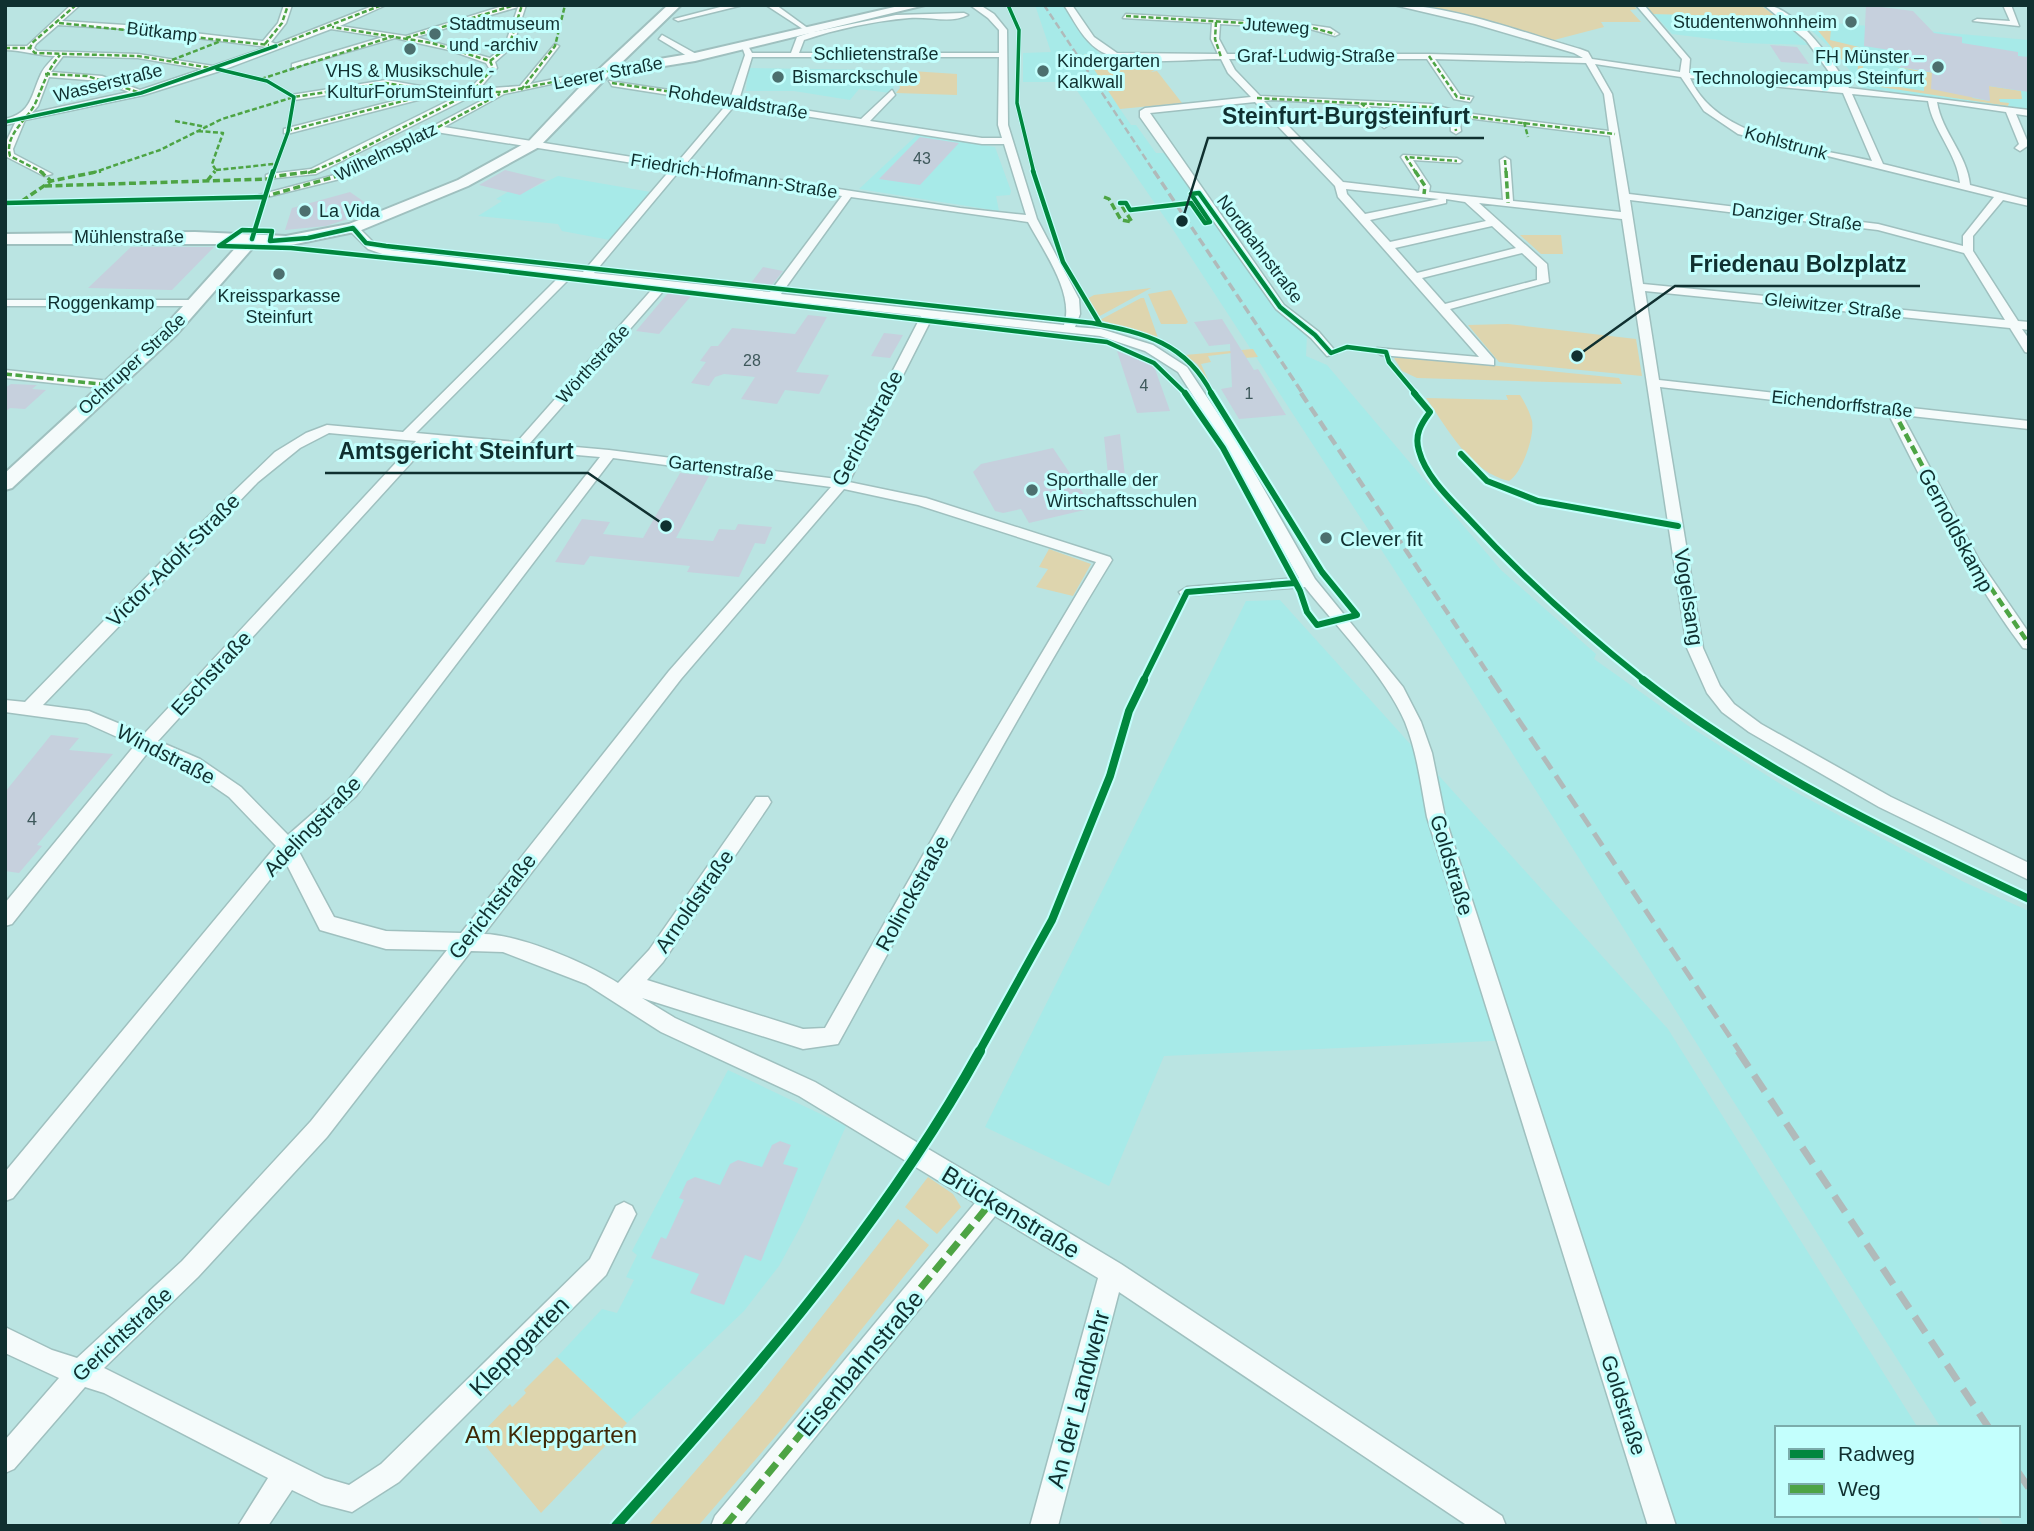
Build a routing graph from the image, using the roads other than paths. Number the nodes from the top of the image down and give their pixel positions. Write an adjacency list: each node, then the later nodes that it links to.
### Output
1 (76, 5): 21 (street)
2 (288, 5): 28 (street)
3 (382, 5): 22 (street, Wasserstraße)
4 (516, 5): 25 (street)
5 (522, 5): 41 (street)
6 (675, 5): 47 (main road)
7 (739, 5): 18 (street)
8 (770, 5): 23 (street)
9 (919, 5): 23 (main road, Leerer Straße)
10 (974, 5): 36 (street)
11 (1068, 5): 39 (street, Graf-Ludwig-Straße)
12 (1398, 5): 42 (street)
13 (1640, 5): 46 (street, Kohlstrunk)
14 (1768, 5): 48 (street)
15 (2007, 5): 19 (street)
16 (964, 15): 34 (street)
17 (1126, 16): 20 (street, Juteweg)
18 (678, 19)
19 (1977, 21)
20 (1216, 22): 24 (street, Juteweg); 39 (street, Juteweg)
21 (59, 23): 27 (street, Bütkamp); 32 (street)
22 (332, 27): 25 (street); 29 (street, Wasserstraße)
23 (810, 31): 33 (main road, Leerer Straße)
24 (1335, 34)
25 (401, 36): 41 (street); 43 (street)
26 (662, 37): 38 (street)
27 (224, 40): 28 (street, Bütkamp); 40 (street)
28 (265, 44): 29 (street, Bütkamp)
29 (276, 46): 44 (street, Wasserstraße)
30 (555, 46): 49 (street)
31 (5, 48): 32 (street)
32 (30, 48): 35 (street)
33 (746, 50): 34 (street, Schlietenstraße); 38 (main road, Leerer Straße); 59 (street)
34 (795, 53): 36 (street, Schlietenstraße)
35 (60, 55): 40 (street); 45 (street)
36 (1004, 55): 74 (street)
37 (1429, 56): 39 (street, Graf-Ludwig-Straße); 42 (street, Graf-Ludwig-Straße); 57 (street)
38 (695, 57): 47 (main road, Leerer Straße)
39 (1221, 57): 56 (street)
40 (172, 60): 44 (street)
41 (491, 61): 51 (street)
42 (1589, 61): 46 (street); 72 (street, Vogelsang)
43 (295, 66)
44 (217, 69): 53 (street, Wasserstraße)
45 (44, 74): 53 (street); 64 (street)
46 (1684, 75): 48 (street); 80 (street, Kohlstrunk)
47 (610, 77): 49 (street, Leerer Straße); 59 (street, Rohdewaldstraße); 75 (main road)
48 (1848, 89): 58 (street); 80 (street)
49 (521, 90): 52 (street, Leerer Straße)
50 (437, 92): 51 (street, Leerer Straße); 55 (street, Leerer Straße); 70 (street)
51 (472, 92): 52 (street, Leerer Straße); 82 (street)
52 (503, 92): 69 (street, Wilhelmsplatz)
53 (141, 93): 64 (street, Wasserstraße)
54 (892, 93): 66 (street)
55 (294, 97)
56 (1257, 98): 60 (street); 83 (street); 118 (street, Nordbahnstraße)
57 (1470, 99)
58 (1932, 99): 61 (street); 84 (street)
59 (734, 101): 66 (street, Rohdewaldstraße); 79 (street)
60 (1361, 103): 63 (street); 68 (street)
61 (2010, 110): 62 (street); 76 (street)
62 (2029, 113)
63 (1454, 114): 67 (street); 71 (street)
64 (21, 119): 65 (street, Wasserstraße); 81 (street)
65 (5, 122)
66 (864, 122): 74 (street, Rohdewaldstraße)
67 (1524, 122): 72 (street); 73 (street)
68 (1384, 125)
69 (436, 129): 75 (street, Friedrich-Hofmann-Straße); 89 (street, Wilhelmsplatz)
70 (287, 131)
71 (1456, 131)
72 (1615, 134): 87 (street, Vogelsang)
73 (1528, 137)
74 (1007, 141): 95 (street)
75 (534, 144): 79 (street, Friedrich-Hofmann-Straße); 97 (main road)
76 (2020, 148)
77 (1505, 159): 91 (street)
78 (1457, 161): 86 (street)
79 (680, 167): 85 (street, Friedrich-Hofmann-Straße); 104 (street)
80 (1880, 167): 84 (street, Kohlstrunk)
81 (47, 174)
82 (269, 177)
83 (1339, 185): 86 (street); 94 (street)
84 (1965, 187): 88 (street, Kohlstrunk)
85 (848, 194): 95 (street, Friedrich-Hofmann-Straße); 108 (street)
86 (1424, 194): 90 (street)
87 (1623, 196): 93 (street, Vogelsang); 102 (street, Danziger Straße)
88 (2001, 196): 92 (street, Kohlstrunk); 102 (street)
89 (263, 197)
90 (1462, 198): 91 (street); 94 (street); 96 (street)
91 (1508, 203): 93 (street)
92 (2029, 203)
93 (1627, 216): 107 (street, Vogelsang)
94 (1363, 218): 100 (street)
95 (1032, 219): 115 (street)
96 (1494, 222): 100 (street); 101 (street)
97 (353, 228): 99 (main road); 103 (street, Goldstraße)
98 (5, 239): 99 (main road, Mühlenstraße)
99 (252, 239): 110 (main road, Ochtruper Straße)
100 (1388, 246): 105 (street)
101 (1525, 249): 105 (street); 111 (street)
102 (1968, 251): 113 (street)
103 (570, 272): 104 (street, Goldstraße); 125 (street)
104 (587, 274): 106 (street, Goldstraße)
105 (1413, 277): 111 (street)
106 (666, 282): 108 (street, Goldstraße); 127 (street, Wörthstraße)
107 (1638, 287): 113 (street, Gleiwitzer Straße); 120 (street, Vogelsang)
108 (774, 295): 112 (street, Goldstraße)
109 (5, 303): 110 (street, Roggenkamp)
110 (197, 303): 121 (main road, Ochtruper Straße)
111 (1441, 308): 117 (street)
112 (929, 313): 115 (street, Goldstraße); 130 (street, Gerichtstraße)
113 (2013, 324): 114 (street, Gleiwitzer Straße); 116 (street)
114 (2029, 326)
115 (1069, 328): 132 (street, Goldstraße)
116 (2029, 349)
117 (1381, 351)
118 (1331, 353)
119 (5, 374): 121 (street)
120 (1656, 383): 122 (street, Eichendorffstraße); 140 (street, Vogelsang)
121 (110, 385): 129 (main road, Ochtruper Straße)
122 (1893, 410): 123 (street, Eichendorffstraße); 134 (street, Gernoldskamp)
123 (2029, 425)
124 (327, 429): 125 (street, Gartenstraße); 136 (street, Victor-Adolf-Straße)
125 (407, 435): 126 (street, Gartenstraße)
126 (427, 437): 127 (street, Gartenstraße); 137 (street, Eschstraße)
127 (521, 445): 128 (street, Gartenstraße)
128 (609, 454): 130 (street, Gartenstraße); 139 (street, Adelingstraße)
129 (5, 484)
130 (841, 484): 131 (street, Gartenstraße); 142 (street, Gerichtstraße)
131 (1105, 561): 143 (street, Rolinckstraße)
132 (1302, 583): 133 (street); 156 (street, Goldstraße)
133 (1187, 592)
134 (2029, 644)
135 (5, 706): 136 (street, Windstraße)
136 (31, 707): 137 (street, Windstraße)
137 (148, 742): 139 (street, Windstraße); 141 (street, Eschstraße)
138 (762, 802): 143 (street, Arnoldstraße)
139 (287, 846): 142 (street, Windstraße); 144 (street, Adelingstraße)
140 (2029, 872)
141 (5, 918)
142 (464, 941): 143 (street, Brückenstraße); 149 (street, Gerichtstraße)
143 (620, 995): 145 (street, Brückenstraße)
144 (5, 1190)
145 (993, 1200): 147 (street, Brückenstraße); 153 (street, Eisenbahnstraße)
146 (624, 1214): 151 (street, Kleppgarten)
147 (1112, 1273): 154 (street, An der Landwehr); 155 (street, Brückenstraße)
148 (5, 1339): 149 (street, Kleppgarten)
149 (79, 1374): 150 (street, Gerichtstraße); 151 (street, Kleppgarten)
150 (5, 1460)
151 (288, 1473): 152 (street)
152 (252, 1526)
153 (725, 1526)
154 (1044, 1526)
155 (1492, 1526)
156 (1662, 1526)

